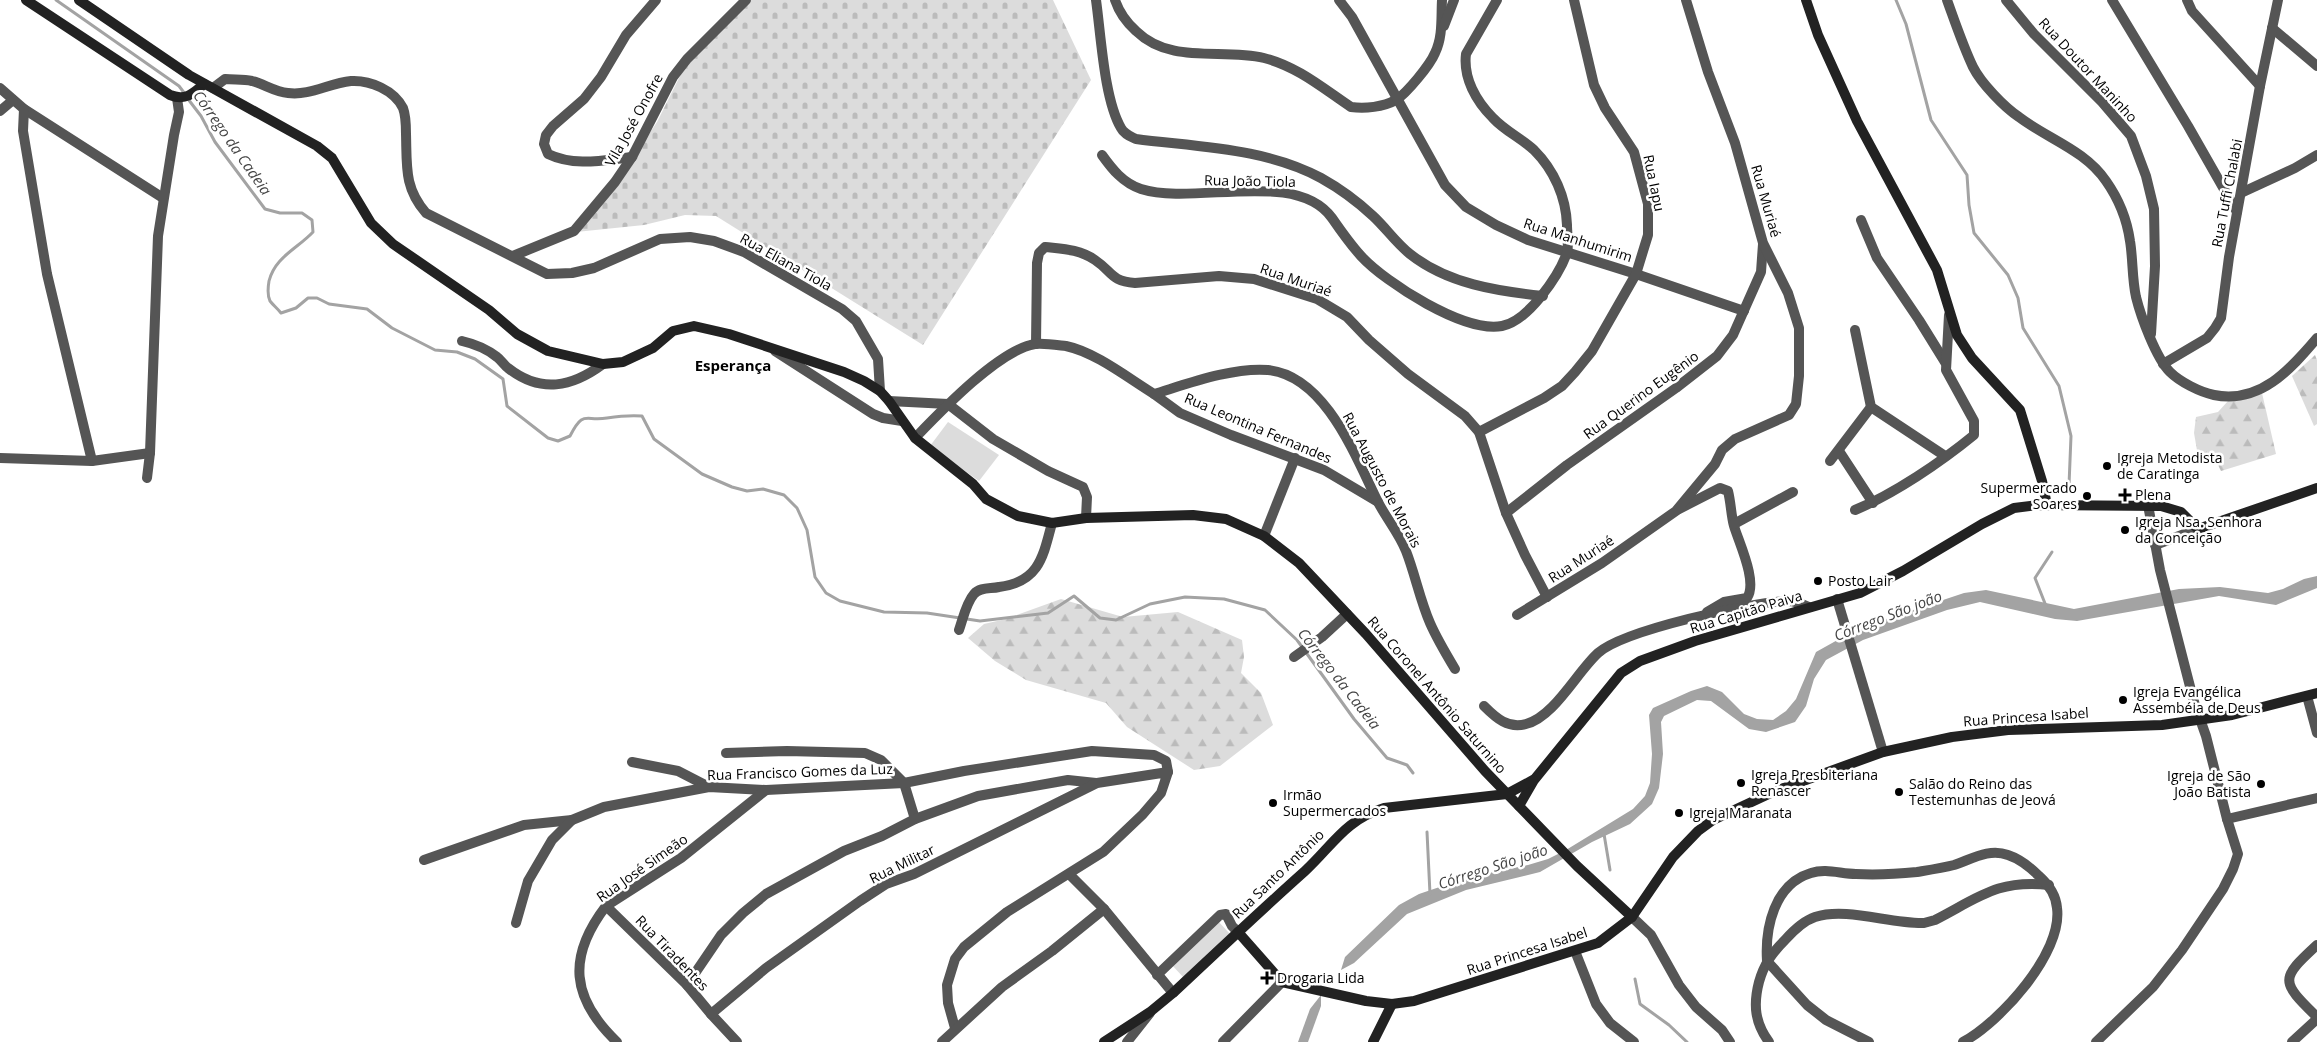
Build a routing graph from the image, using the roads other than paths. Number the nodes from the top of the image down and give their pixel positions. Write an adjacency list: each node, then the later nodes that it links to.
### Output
1 (26, 0): 25 (street)
2 (79, 0): 22 (street, Rua Coronel Antônio Saturnino)
3 (656, 0): 32 (street)
4 (746, 0): 32 (street, Vila José Onofre)
5 (1096, 0): 41 (street)
6 (1115, 0): 27 (street)
7 (1339, 0): 27 (street, Rua Manhumirim)
8 (1442, 0): 20 (street)
9 (1454, 0): 20 (street)
10 (1498, 0): 38 (street)
11 (1574, 0): 40 (street, Rua Iapu)
12 (1686, 0): 37 (street, Rua Muriaé)
13 (1806, 0): 43 (street)
14 (1946, 0): 45 (street)
15 (2006, 0): 45 (street, Rua Doutor Maninho)
16 (2112, 0): 35 (street)
17 (2186, 0): 23 (street)
18 (2278, 0): 19 (street, Rua Tuffi Chalabi)
19 (2272, 28): 21 (street); 23 (street, Rua Tuffi Chalabi)
20 (1441, 34): 27 (street)
21 (2317, 66)
22 (209, 86): 25 (street); 39 (street, Rua Eliana Tiola); 51 (street, Rua Coronel Antônio Saturnino)
23 (2260, 86): 33 (street, Rua Tuffi Chalabi)
24 (0, 88): 26 (street)
25 (185, 97): 34 (street)
26 (13, 100): 28 (street); 29 (street)
27 (1396, 100): 38 (street, Rua Manhumirim)
28 (24, 109): 34 (street); 66 (street)
29 (0, 111)
30 (1102, 155): 41 (street, Rua João Tiola)
31 (2317, 155): 33 (street)
32 (632, 157): 39 (street, Vila José Onofre)
33 (2243, 192): 35 (street, Rua Tuffi Chalabi)
34 (163, 198): 62 (street)
35 (2237, 212): 52 (street, Rua Tuffi Chalabi)
36 (1861, 220): 50 (street)
37 (1763, 243): 42 (street, Rua Querino Eugênio); 76 (street, Rua Muriaé)
38 (1567, 252): 40 (street, Rua Manhumirim); 41 (street, Rua João Tiola)
39 (513, 256): 53 (street, Rua Eliana Tiola)
40 (1636, 274): 42 (street, Rua Manhumirim); 59 (street, Rua Iapu)
41 (1543, 296)
42 (1744, 311): 77 (street, Rua Querino Eugênio)
43 (1949, 315): 50 (street); 73 (street)
44 (1855, 330): 57 (street)
45 (2151, 335): 52 (street, Rua Doutor Maninho)
46 (2317, 338): 52 (street, Rua Doutor Maninho)
47 (462, 340): 51 (street)
48 (1036, 344): 54 (street); 56 (street); 59 (street, Rua Muriaé)
49 (774, 350): 51 (street, Rua Coronel Antônio Saturnino); 53 (street, Rua Coronel Antônio Saturnino); 58 (street, Rua Coronel Antônio Saturnino)
50 (1945, 362): 63 (street)
51 (602, 364)
52 (2163, 364)
53 (880, 391): 55 (street, Rua Coronel Antônio Saturnino)
54 (1154, 394): 65 (street, Rua Leontina Fernandes); 71 (street, Rua Augusto de Morais)
55 (889, 401): 56 (street); 58 (street, Rua Coronel Antônio Saturnino)
56 (948, 404): 60 (street); 78 (street)
57 (1871, 407): 61 (street); 63 (street)
58 (902, 420): 60 (street, Rua Coronel Antônio Saturnino)
59 (1479, 432): 77 (street, Rua Muriaé)
60 (915, 438): 79 (street, Rua Coronel Antônio Saturnino)
61 (1839, 450): 67 (street); 72 (street)
62 (150, 453): 66 (street); 68 (street)
63 (1945, 456): 72 (street)
64 (0, 458): 66 (street)
65 (1295, 458): 71 (street, Rua Leontina Fernandes); 82 (street)
66 (92, 461)
67 (1830, 461)
68 (147, 478)
69 (2317, 488): 81 (street)
70 (1794, 492): 80 (street)
71 (1378, 502): 92 (street, Rua Augusto de Morais)
72 (1873, 503): 75 (street)
73 (2047, 505): 74 (street, Rua Capitão Paiva); 85 (street, Rua Capitão Paiva)
74 (2148, 505): 81 (street, Rua Capitão Paiva); 83 (street)
75 (1855, 510)
76 (1676, 511): 80 (street); 84 (street, Rua Muriaé)
77 (1506, 513): 84 (street, Rua Muriaé)
78 (1086, 518): 79 (street, Rua Coronel Antônio Saturnino); 82 (street, Rua Coronel Antônio Saturnino)
79 (1052, 522): 90 (street)
80 (1734, 524): 89 (street)
81 (2198, 529): 83 (street)
82 (1264, 536): 87 (street, Rua Coronel Antônio Saturnino)
83 (2155, 545): 95 (street)
84 (1547, 597): 88 (street)
85 (1837, 599): 86 (street, Rua Capitão Paiva); 97 (street)
86 (1809, 607): 89 (street); 101 (street, Rua Capitão Paiva)
87 (1347, 614): 91 (street, Rua Coronel Antônio Saturnino); 106 (street, Rua Coronel Antônio Saturnino)
88 (1517, 615)
89 (1696, 618): 94 (street)
90 (960, 626)
91 (1297, 655)
92 (1455, 669)
93 (2312, 695): 95 (street, Rua Princesa Isabel); 96 (street)
94 (1484, 706)
95 (2200, 718): 97 (street, Rua Princesa Isabel); 110 (street)
96 (2317, 733)
97 (1883, 752): 117 (street, Rua Princesa Isabel)
98 (726, 753): 102 (street)
99 (632, 762): 104 (street)
100 (1168, 772): 102 (street, Rua Francisco Gomes da Luz); 103 (street); 113 (street)
101 (1534, 780): 106 (street); 108 (street)
102 (904, 783): 105 (street, Rua Francisco Gomes da Luz); 109 (street)
103 (1097, 784): 109 (street); 129 (street, Rua Militar)
104 (709, 787): 105 (street, Rua Francisco Gomes da Luz); 111 (street, Rua Francisco Gomes da Luz)
105 (766, 790): 115 (street, Rua José Simeão)
106 (1507, 794): 108 (street, Rua Coronel Antônio Saturnino); 119 (street, Rua Santo Antônio)
107 (2317, 798): 110 (street)
108 (1519, 806): 117 (street, Rua Coronel Antônio Saturnino)
109 (915, 819): 125 (street)
110 (2227, 819): 144 (street)
111 (572, 820): 112 (street); 118 (street, Rua Francisco Gomes da Luz)
112 (424, 860)
113 (1070, 874): 116 (street); 131 (street)
114 (2049, 885): 122 (street); 122 (street); 143 (street)
115 (606, 906): 125 (street, Rua Tiradentes); 133 (street, Rua José Simeão)
116 (1104, 909): 123 (street); 131 (street)
117 (1628, 915): 121 (street, Rua Princesa Isabel); 140 (street)
118 (516, 923)
119 (1238, 932): 123 (street); 124 (street); 126 (street, Rua Santo Antônio)
120 (2317, 945): 130 (street)
121 (1576, 951): 127 (street, Rua Princesa Isabel); 139 (street)
122 (1767, 960): 141 (street); 142 (street)
123 (1157, 975): 126 (street)
124 (1282, 982): 127 (street, Rua Princesa Isabel); 137 (street)
125 (687, 985): 129 (street, Rua Tiradentes)
126 (1173, 993): 128 (street, Rua Santo Antônio)
127 (1392, 1004): 138 (street)
128 (1150, 1012): 135 (street, Rua Santo Antônio); 136 (street, Rua Santo Antônio)
129 (711, 1014): 132 (street, Rua Tiradentes)
130 (2317, 1018): 145 (street)
131 (955, 1028): 134 (street)
132 (734, 1041)
133 (617, 1042)
134 (942, 1042)
135 (1104, 1042)
136 (1127, 1042)
137 (1223, 1042)
138 (1373, 1042)
139 (1634, 1042)
140 (1730, 1042)
141 (1769, 1042)
142 (1869, 1042)
143 (1963, 1042)
144 (2096, 1042)
145 (2292, 1042)

